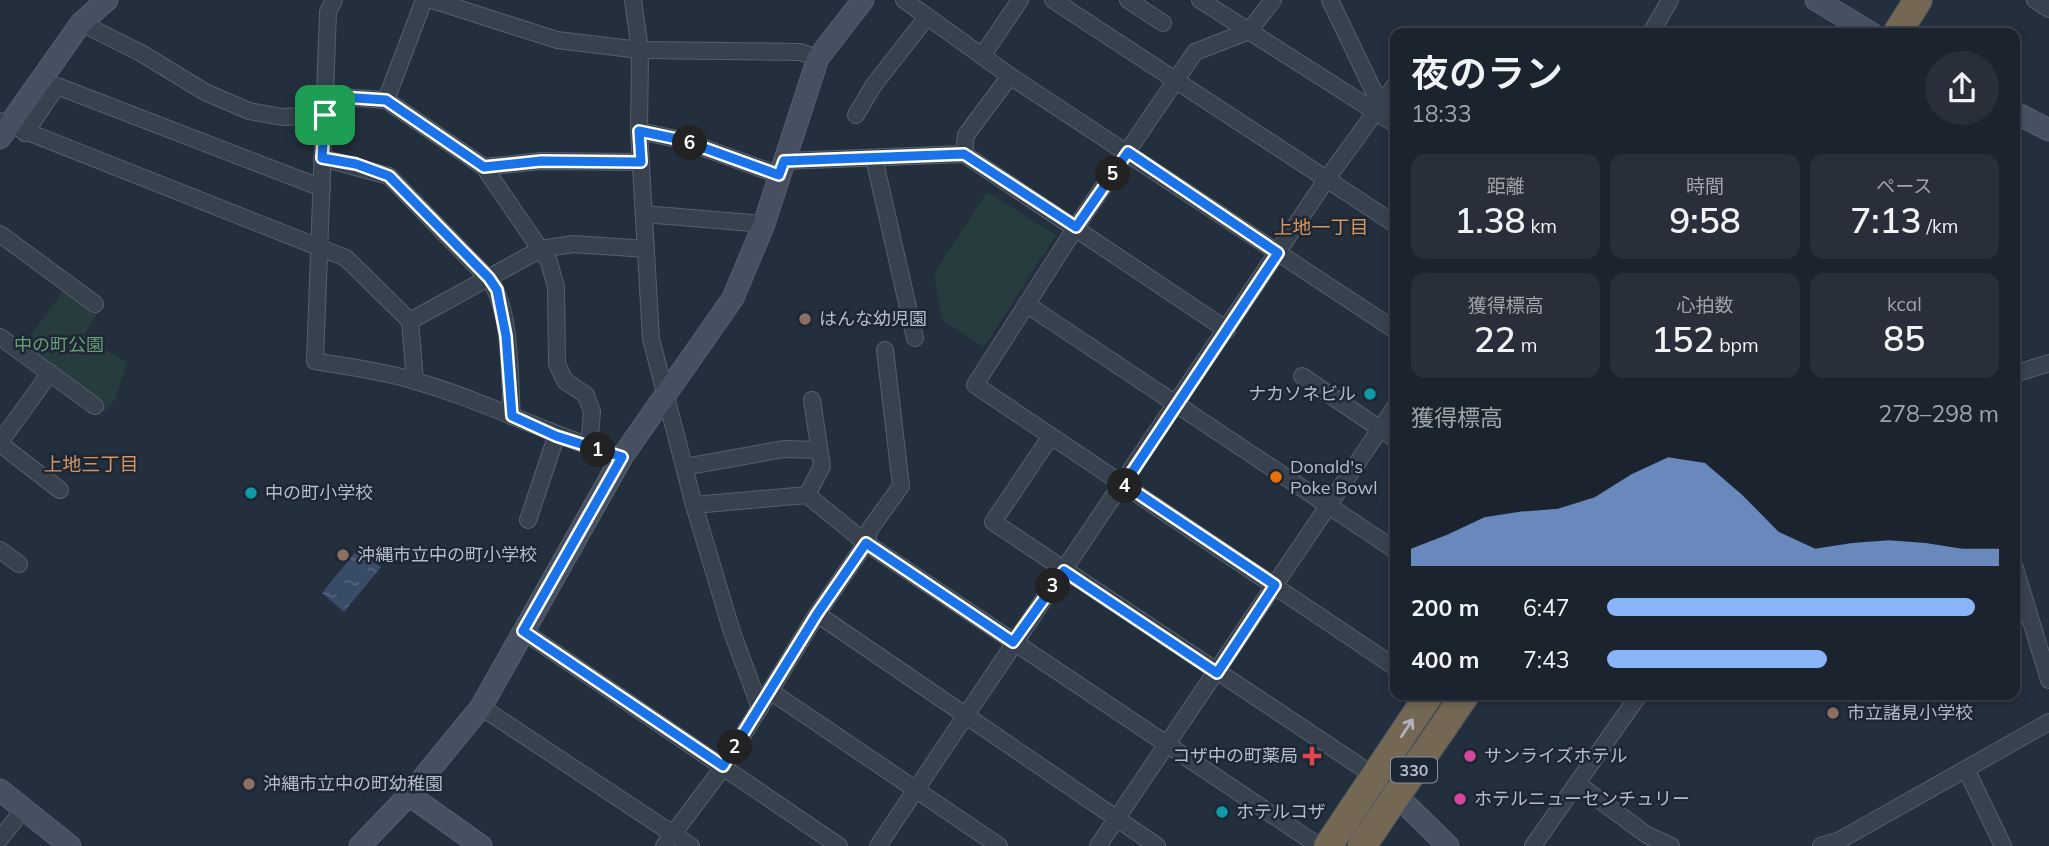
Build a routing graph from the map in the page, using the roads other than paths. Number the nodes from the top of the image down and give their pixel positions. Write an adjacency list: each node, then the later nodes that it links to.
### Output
1 (107, 0): 20 (street)
2 (334, 0): 32 (street)
3 (424, 0): 33 (street)
4 (432, 0): 26 (street)
5 (633, 0): 26 (street)
6 (863, 0): 28 (street)
7 (904, 0): 19 (street)
8 (1020, 0): 27 (street)
9 (1053, 0): 30 (street)
10 (1128, 0): 21 (street)
11 (1200, 0): 25 (street)
12 (1273, 0): 25 (street)
13 (1331, 0): 34 (street)
14 (1670, 0): 22 (street)
15 (1816, 0): 23 (street)
16 (1918, 0): 24 (highway)
17 (2035, 0): 18 (street)
18 (2049, 9)
19 (927, 17): 27 (street); 36 (street)
20 (81, 23): 35 (street); 39 (street)
21 (1163, 23)
22 (1654, 28)
23 (1863, 28)
24 (1900, 28)
25 (1249, 31): 30 (street); 34 (street)
26 (640, 50): 28 (street); 41 (street)
27 (982, 55): 29 (street)
28 (818, 58): 48 (street)
29 (1010, 76): 42 (street); 43 (street)
30 (1176, 80): 42 (street); 49 (street)
31 (1390, 92): 34 (street)
32 (326, 96): 33 (street); 35 (street)
33 (386, 100): 47 (street)
34 (1376, 111): 38 (street); 49 (street)
35 (325, 115): 44 (street)
36 (856, 115)
37 (2020, 115): 40 (street)
38 (1390, 121)
39 (8, 129): 50 (street); 56 (street)
40 (2049, 130)
41 (639, 131): 46 (street); 48 (street)
42 (1128, 152): 54 (street); 59 (street)
43 (964, 154): 45 (street); 54 (street)
44 (322, 158): 50 (street); 60 (street)
45 (874, 158): 48 (street); 67 (street)
46 (641, 162): 47 (street); 51 (street)
47 (484, 167): 57 (street)
48 (781, 168): 53 (street)
49 (1326, 180): 52 (street); 59 (street)
50 (322, 188): 56 (street)
51 (644, 214): 53 (street); 58 (street)
52 (1390, 221)
53 (764, 224): 74 (street)
54 (1076, 227): 62 (street); 65 (street)
55 (0, 234): 61 (street)
56 (319, 249): 63 (street); 73 (street)
57 (541, 249): 58 (street); 60 (street); 85 (street)
58 (646, 249): 74 (street)
59 (1278, 253): 64 (street); 65 (street)
60 (489, 278): 63 (street); 79 (street)
61 (95, 304)
62 (1026, 304): 76 (street); 82 (street)
63 (410, 321): 73 (street)
64 (1390, 327)
65 (1227, 330): 76 (street)
66 (0, 337): 71 (street)
67 (915, 338)
68 (885, 351): 95 (street)
69 (2049, 363): 70 (street)
70 (2020, 372)
71 (50, 373): 77 (street); 84 (street)
72 (1302, 376): 80 (street)
73 (415, 380): 79 (street)
74 (666, 398): 87 (street); 88 (street)
75 (812, 400): 86 (street)
76 (1177, 403): 89 (street); 93 (street)
77 (95, 406)
78 (1390, 414): 80 (street)
79 (512, 416): 81 (street)
80 (1380, 429): 83 (street); 93 (street)
81 (556, 436): 85 (street); 94 (street)
82 (1051, 436): 89 (street); 99 (street)
83 (1390, 436)
84 (0, 443): 90 (street)
85 (589, 447): 87 (street)
86 (819, 450): 88 (street); 91 (street)
87 (622, 457): 103 (street)
88 (684, 467): 92 (street)
89 (1124, 484): 99 (street); 100 (street)
90 (60, 490)
91 (807, 495): 92 (street); 95 (street)
92 (694, 505): 113 (street)
93 (1329, 505): 96 (street); 100 (street)
94 (528, 520)
95 (866, 543): 102 (street); 104 (street)
96 (1390, 547)
97 (0, 550): 98 (street)
98 (19, 564)
99 (1064, 571): 104 (street); 106 (street)
100 (1275, 585): 105 (street); 106 (street)
101 (2020, 585): 107 (street)
102 (817, 614): 108 (street); 114 (street)
103 (523, 631): 112 (street); 117 (street)
104 (1013, 642): 114 (street); 116 (street)
105 (1390, 664)
106 (1217, 673): 116 (street); 119 (street)
107 (2049, 680)
108 (770, 691): 113 (street); 121 (street)
109 (1427, 700): 119 (highway, 330, one-way to 109)
110 (1461, 700): 119 (highway, 330)
111 (1636, 700): 120 (street)
112 (481, 707): 123 (street); 127 (street)
113 (760, 708): 117 (street)
114 (966, 716): 121 (street); 125 (street)
115 (2049, 722): 118 (street)
116 (1168, 743): 125 (street); 137 (street)
117 (723, 766): 127 (street); 132 (street)
118 (1966, 769): 143 (street); 144 (street)
119 (1387, 785): 138 (highway, 330); 139 (highway, 330); 140 (street)
120 (1579, 785): 141 (street); 142 (street)
121 (915, 789): 133 (street); 134 (street)
122 (0, 790): 124 (street)
123 (409, 795): 128 (street); 130 (street)
124 (24, 809): 126 (street); 129 (street)
125 (1117, 819): 135 (street); 136 (street)
126 (0, 839)
127 (668, 840): 131 (street)
128 (477, 844)
129 (70, 846)
130 (360, 846)
131 (691, 846)
132 (839, 846)
133 (878, 846)
134 (999, 846)
135 (1098, 846)
136 (1157, 846)
137 (1319, 846)
138 (1328, 846)
139 (1363, 846)
140 (1448, 846)
141 (1533, 846)
142 (1671, 846)
143 (1821, 846)
144 (2003, 846)

